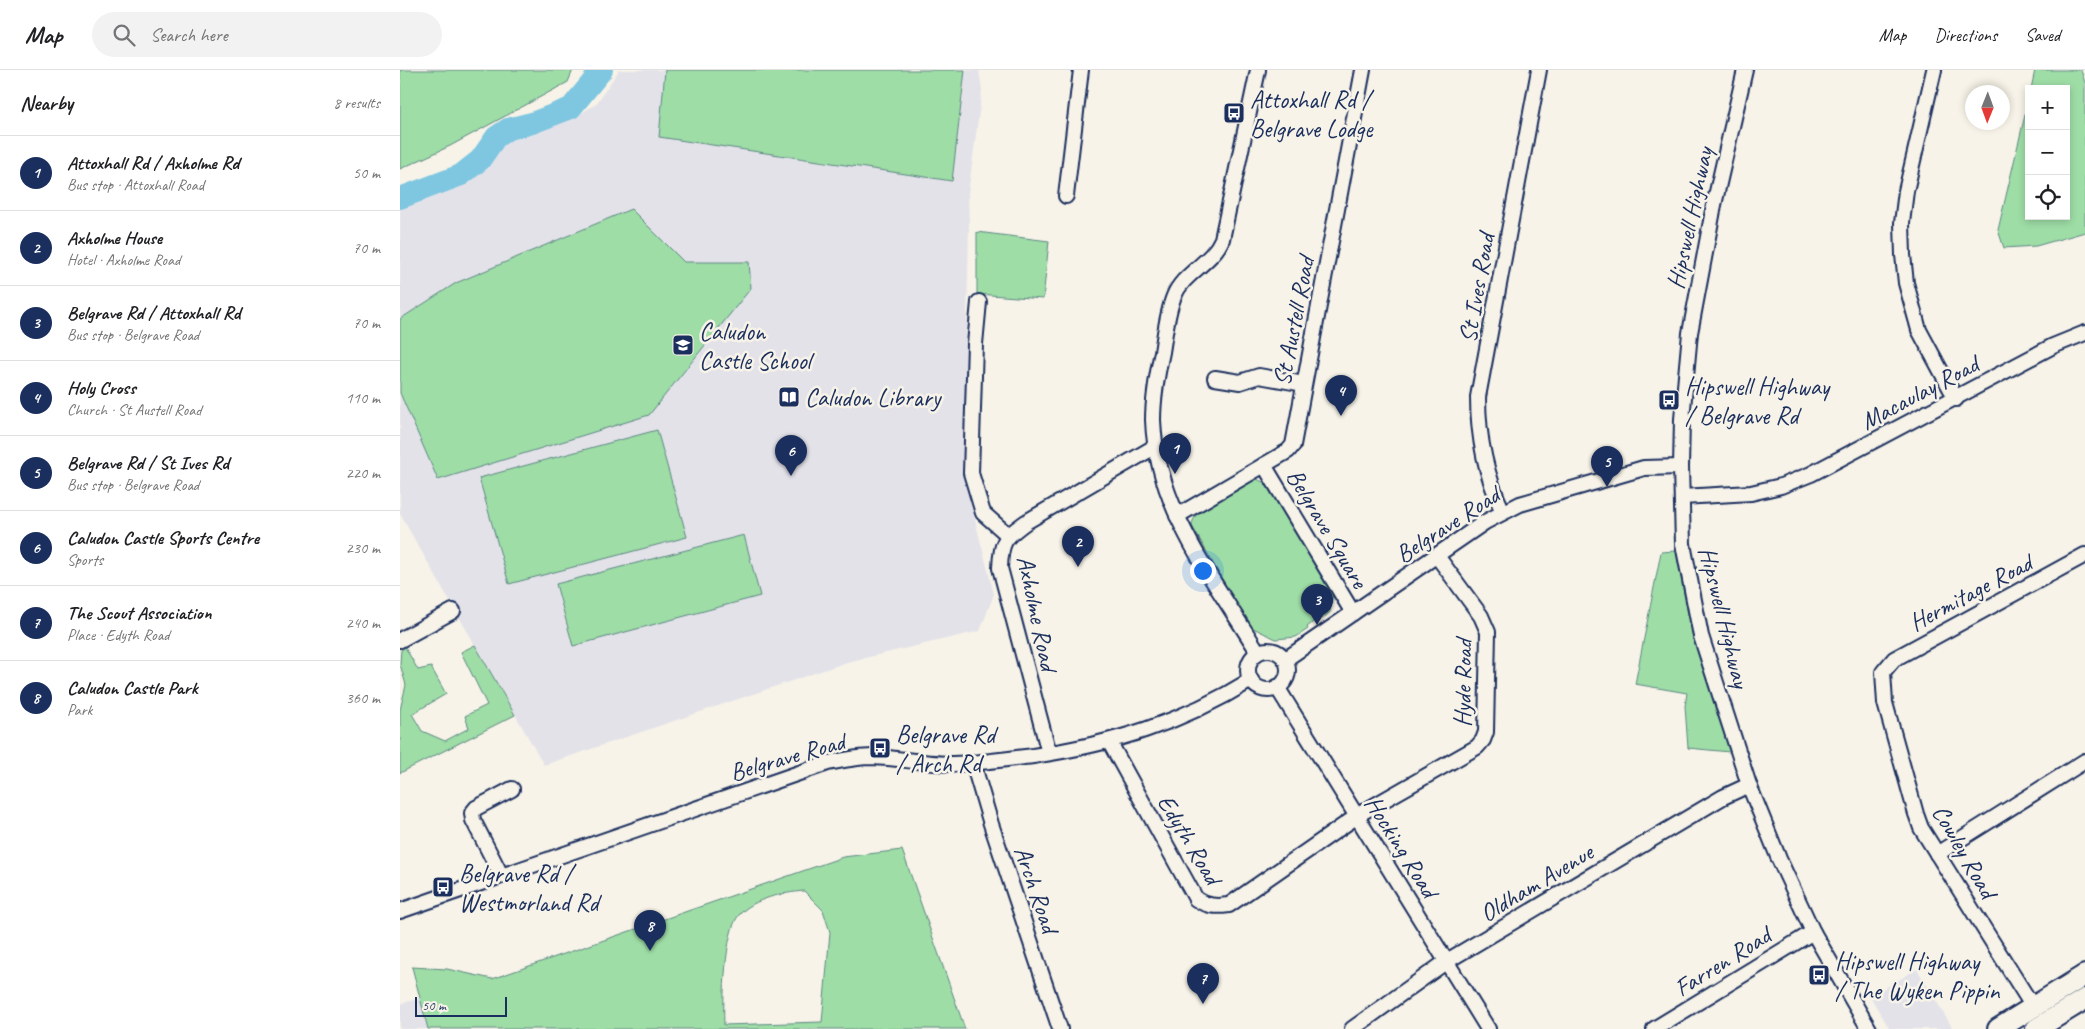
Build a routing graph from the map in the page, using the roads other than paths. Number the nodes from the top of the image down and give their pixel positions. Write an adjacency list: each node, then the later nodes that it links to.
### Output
1 (1081, 70): 7 (street)
2 (1258, 70): 13 (street)
3 (1363, 70): 11 (street, St Austell Road)
4 (1539, 70): 17 (street, St Ives Road)
5 (1745, 70): 15 (street, Hipswell Highway)
6 (1934, 70): 12 (street)
7 (1066, 196)
8 (979, 302): 19 (street)
9 (2085, 333): 12 (street, Macaulay Road)
10 (1216, 378): 11 (street)
11 (1304, 384): 14 (street, St Austell Road)
12 (1956, 398): 16 (street, Macaulay Road)
13 (1156, 446): 18 (street); 19 (street, Axholme Road)
14 (1264, 465): 18 (street, St Austell Road); 23 (street, Belgrave Square)
15 (1681, 467): 16 (street, Hipswell Highway); 17 (street, Belgrave Road)
16 (1682, 497): 34 (street, Hipswell Highway)
17 (1503, 512): 21 (street, Belgrave Road)
18 (1177, 516): 25 (street)
19 (1008, 535): 31 (street, Axholme Road)
20 (2085, 555): 27 (street, Hermitage Road)
21 (1437, 556): 23 (street, Belgrave Road); 36 (street, Hyde Road)
22 (453, 611): 24 (street)
23 (1353, 613): 26 (street, Belgrave Road)
24 (400, 640)
25 (1258, 652): 26 (street); 28 (street)
26 (1286, 659): 29 (street)
27 (1884, 676): 37 (street, Cowley Road)
28 (1251, 680): 29 (street); 30 (street, Belgrave Road)
29 (1278, 687): 36 (street, Hocking Road)
30 (1110, 741): 31 (street, Belgrave Road); 36 (street, Edyth Road)
31 (1049, 753): 33 (street, Belgrave Road)
32 (2085, 761): 37 (street)
33 (973, 763): 38 (street, Belgrave Road); 45 (street, Arch Road)
34 (1749, 785): 40 (street, Hipswell Highway); 41 (street, Oldham Avenue)
35 (512, 789): 38 (street)
36 (1357, 816): 41 (street, Hocking Road)
37 (1937, 854): 44 (street, Cowley Road)
38 (501, 875): 39 (street, Belgrave Road)
39 (400, 911)
40 (1813, 932): 48 (street, Farren Road); 49 (street, Hipswell Highway)
41 (1447, 961): 46 (street, Oldham Avenue); 47 (street, Hocking Road)
42 (2085, 975): 44 (highway)
43 (2085, 999): 51 (highway)
44 (2033, 1007): 50 (highway)
45 (1060, 1029)
46 (1352, 1029)
47 (1488, 1029)
48 (1654, 1029)
49 (1870, 1029)
50 (1998, 1029)
51 (2036, 1029)

